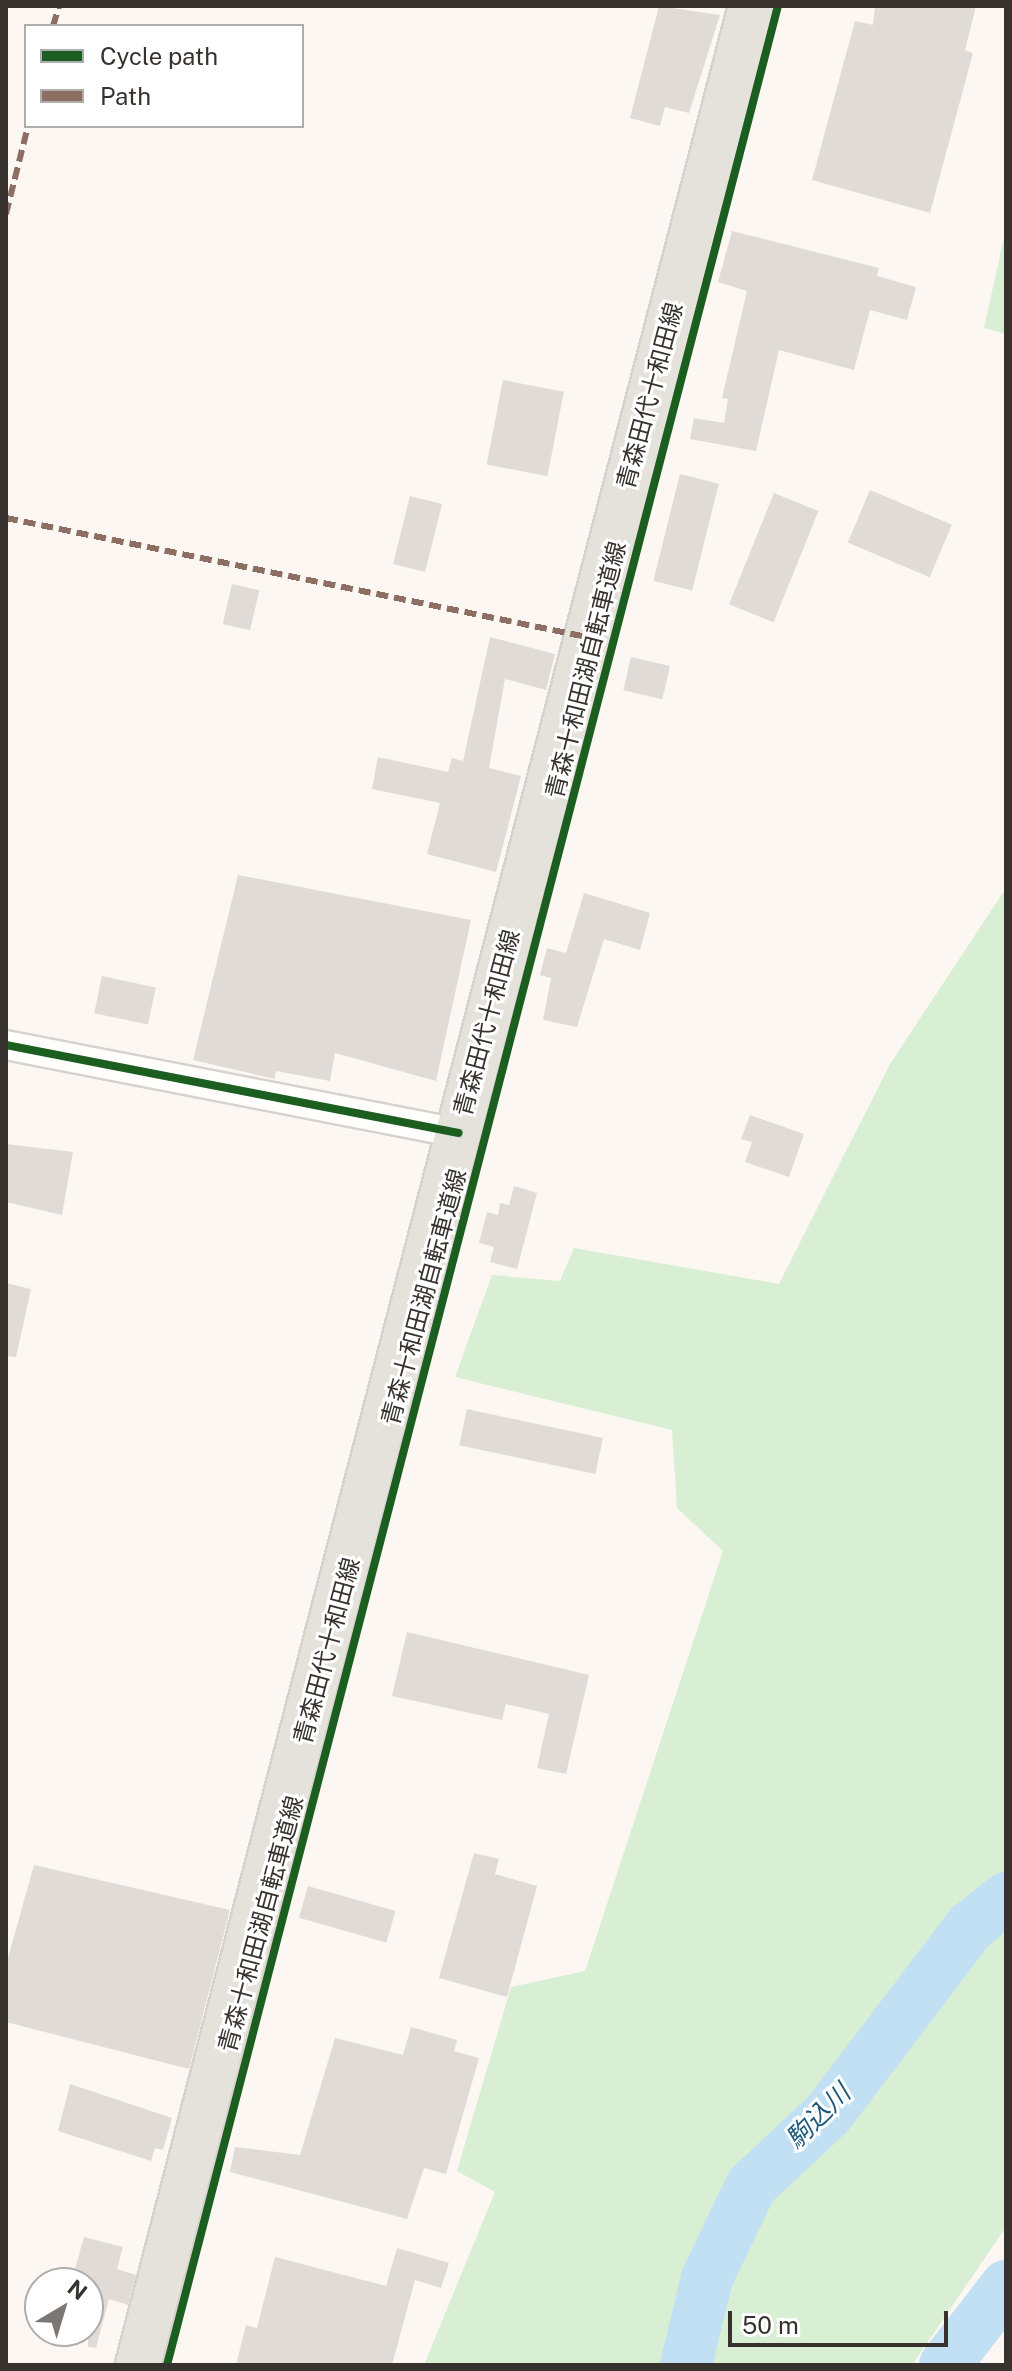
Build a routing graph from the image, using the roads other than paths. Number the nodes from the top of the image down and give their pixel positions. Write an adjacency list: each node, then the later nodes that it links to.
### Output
1 (751, 6): 3 (main road, 青森田代十和田線)
2 (6, 1045): 3 (street)
3 (459, 1133): 4 (main road, 青森田代十和田線)
4 (138, 2365)

